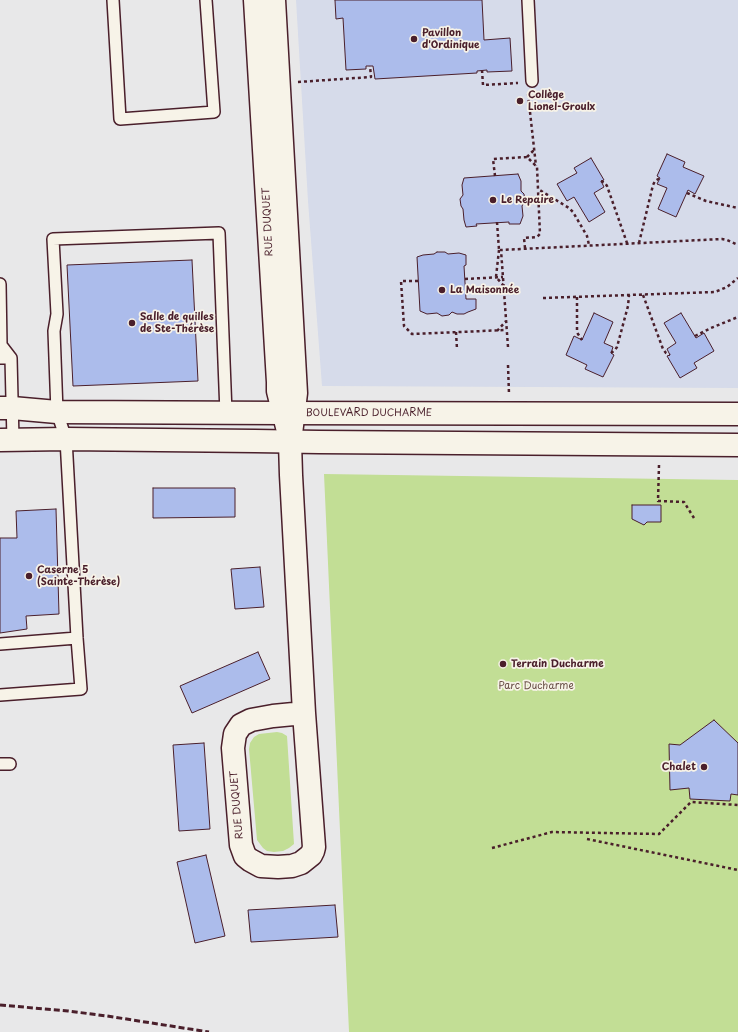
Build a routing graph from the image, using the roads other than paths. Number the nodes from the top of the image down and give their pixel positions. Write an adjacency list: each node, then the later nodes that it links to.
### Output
1 (113, 0): 2 (lane)
2 (206, 0)
3 (255, 0): 12 (street, RUE DUQUET)
4 (274, 0): 12 (street, RUE DUQUET)
5 (528, 0): 6 (lane)
6 (532, 81)
7 (0, 284): 8 (lane)
8 (5, 358): 9 (lane)
9 (6, 408): 10 (street, BOULEVARD DUCHARME); 15 (lane)
10 (57, 412): 11 (street, BOULEVARD DUCHARME); 11 (lane); 14 (lane)
11 (226, 413): 12 (street, BOULEVARD DUCHARME)
12 (288, 413): 13 (street, BOULEVARD DUCHARME); 16 (street, RUE DUQUET)
13 (738, 414)
14 (66, 439): 15 (street); 16 (street); 18 (lane)
15 (6, 440)
16 (290, 442): 17 (street); 21 (street, RUE DUQUET)
17 (738, 445)
18 (76, 638): 19 (lane); 20 (lane)
19 (0, 644)
20 (0, 695)
21 (304, 713): 21 (street, RUE DUQUET)

